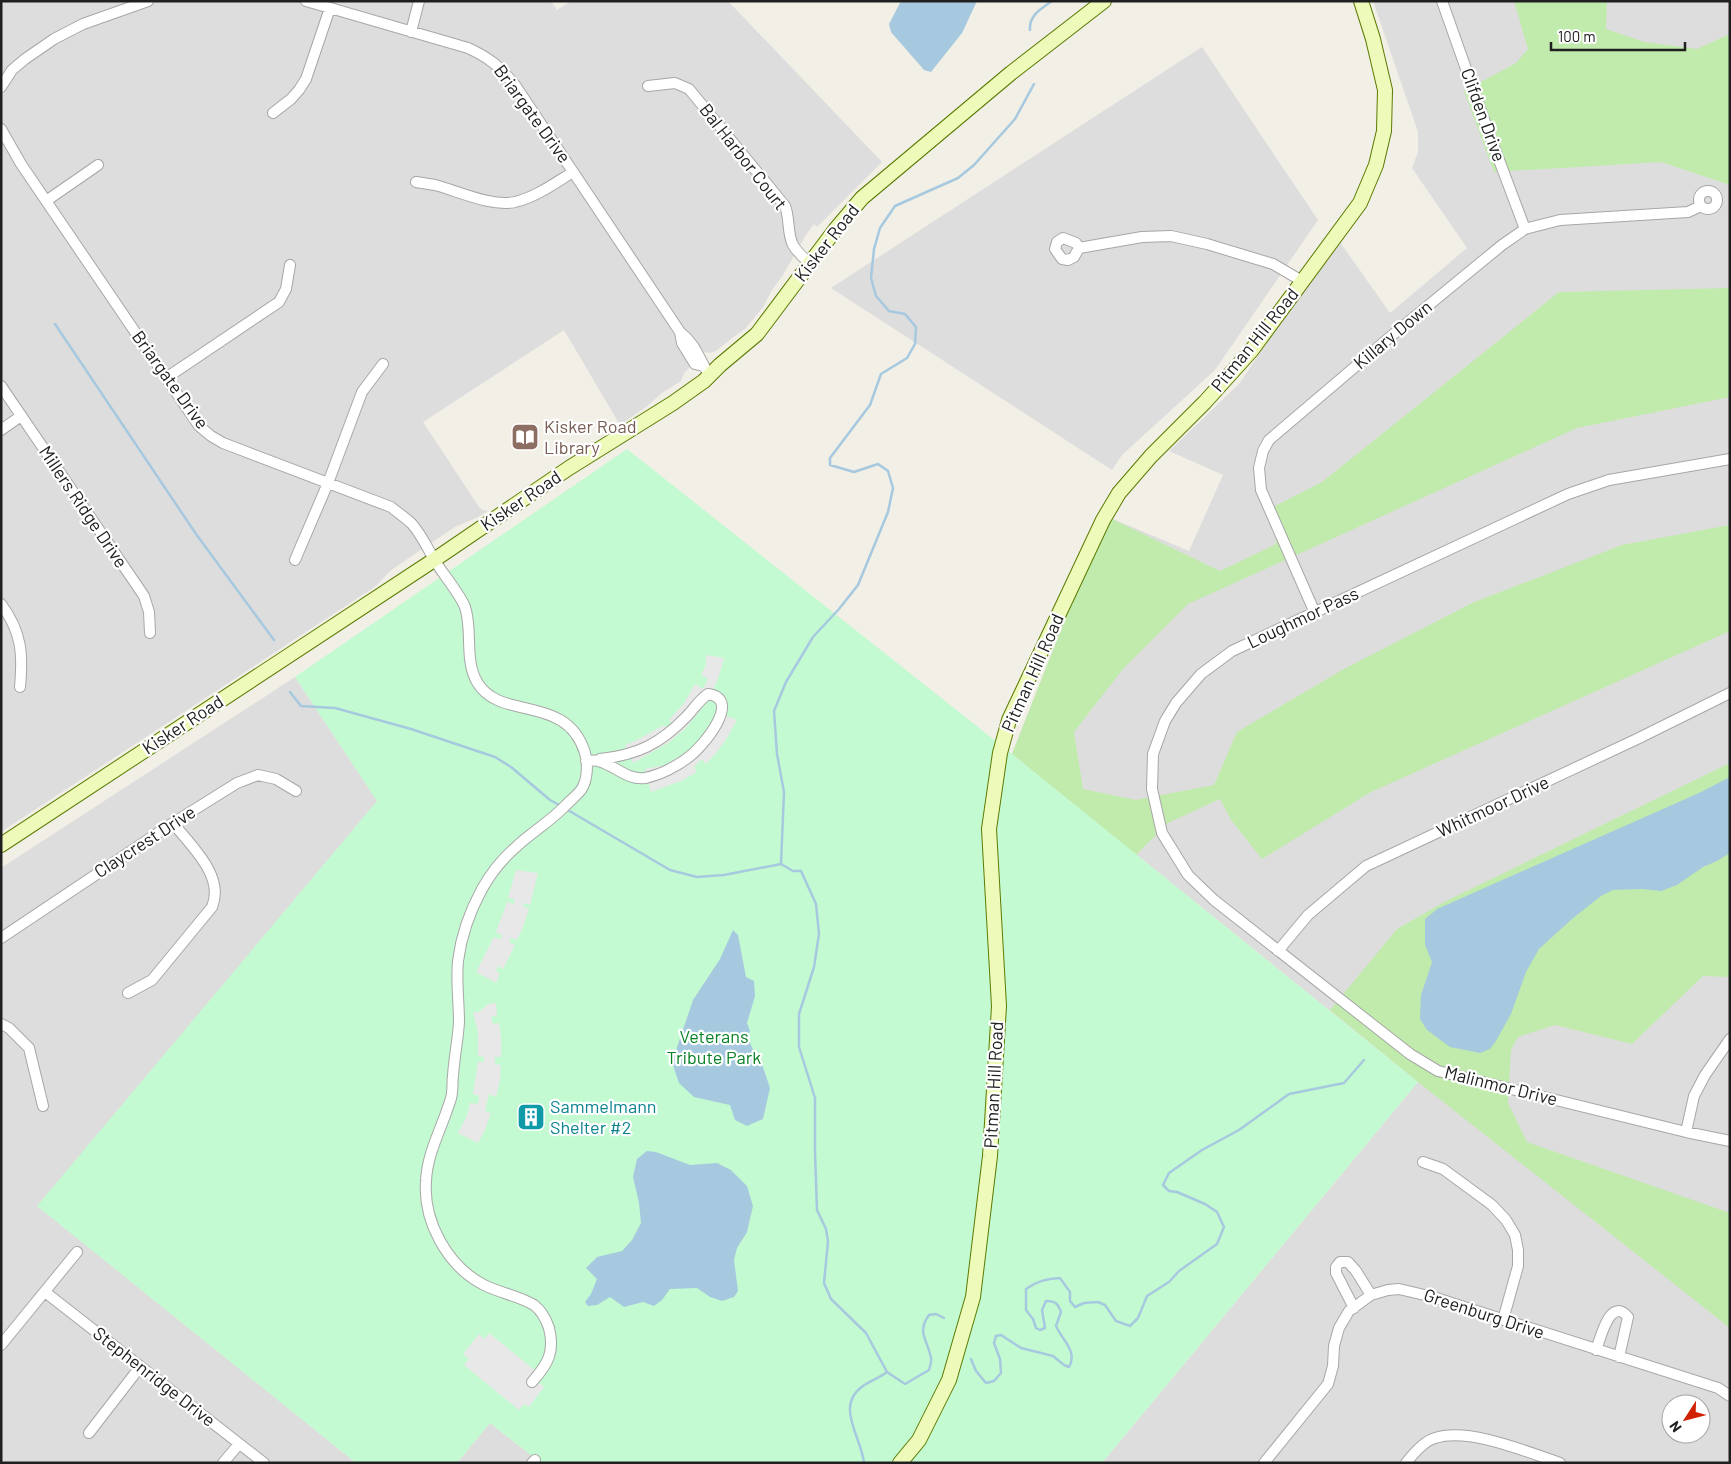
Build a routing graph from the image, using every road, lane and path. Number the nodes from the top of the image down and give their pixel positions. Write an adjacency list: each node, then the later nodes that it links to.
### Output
1 (148, 1): 10 (street)
2 (306, 1): 7 (street, Briargate Drive)
3 (419, 1): 8 (street)
4 (1104, 1): 20 (main road, Kisker Road)
5 (1361, 1): 22 (main road, Pitman Hill Road)
6 (1442, 1): 18 (street, Clifden Drive)
7 (330, 8): 8 (street, Briargate Drive); 11 (street)
8 (411, 32): 14 (street, Briargate Drive)
9 (648, 86): 20 (street, Bal Harbor Court)
10 (1, 87)
11 (273, 113)
12 (1, 129): 16 (street, Briargate Drive)
13 (98, 164): 16 (street)
14 (573, 172): 15 (street); 24 (street, Briargate Drive)
15 (416, 182)
16 (46, 201): 25 (street, Briargate Drive)
17 (1701, 206): 18 (street, Killary Down)
18 (1525, 229): 34 (street, Killary Down)
19 (1079, 248): 22 (street)
20 (809, 263): 24 (main road, Kisker Road)
21 (290, 265): 25 (street)
22 (1302, 282): 67 (main road, Pitman Hill Road)
23 (383, 364): 30 (street)
24 (706, 371): 32 (main road, Kisker Road)
25 (166, 378): 30 (street, Briargate Drive)
26 (1, 386): 27 (street, Millers Ridge Drive)
27 (21, 416): 28 (street); 35 (street, Millers Ridge Drive)
28 (1, 430)
29 (1730, 459): 34 (street, Loughmor Pass)
30 (328, 483): 31 (street); 32 (street, Briargate Drive)
31 (295, 560)
32 (434, 560): 38 (street, Briargate Drive); 42 (main road, Kisker Road)
33 (1, 604): 36 (street)
34 (1315, 613): 44 (street, Loughmor Pass)
35 (150, 633)
36 (20, 687)
37 (1730, 693): 44 (street, Whitmoor Drive)
38 (586, 761): 39 (street); 61 (street)
39 (598, 761): 39 (street)
40 (296, 791): 41 (street, Claycrest Drive)
41 (173, 823): 43 (street, Claycrest Drive); 45 (street)
42 (1, 845)
43 (1, 938)
44 (1278, 951): 49 (street, Malinmor Drive)
45 (128, 992)
46 (1, 1024): 48 (street)
47 (1730, 1039): 49 (street)
48 (43, 1106)
49 (1686, 1132): 50 (street, Malinmor Drive)
50 (1730, 1141)
51 (1423, 1162): 56 (street)
52 (77, 1252): 53 (street)
53 (45, 1292): 57 (street); 60 (street, Stephenridge Drive)
54 (1371, 1295): 55 (street, Greenburg Drive); 55 (street); 56 (street, Greenburg Drive)
55 (1354, 1308): 68 (street, Greenburg Drive)
56 (1503, 1320): 58 (street, Greenburg Drive)
57 (1, 1345)
58 (1596, 1350): 59 (street, Greenburg Drive); 59 (street)
59 (1619, 1357): 62 (street, Greenburg Drive)
60 (140, 1366): 63 (street); 64 (street, Stephenridge Drive)
61 (532, 1382)
62 (1730, 1396)
63 (89, 1433)
64 (239, 1444): 65 (street); 66 (street, Stephenridge Drive)
65 (223, 1463)
66 (264, 1463)
67 (900, 1463)
68 (1264, 1463)
69 (1406, 1463): 70 (street)
70 (1560, 1463)

